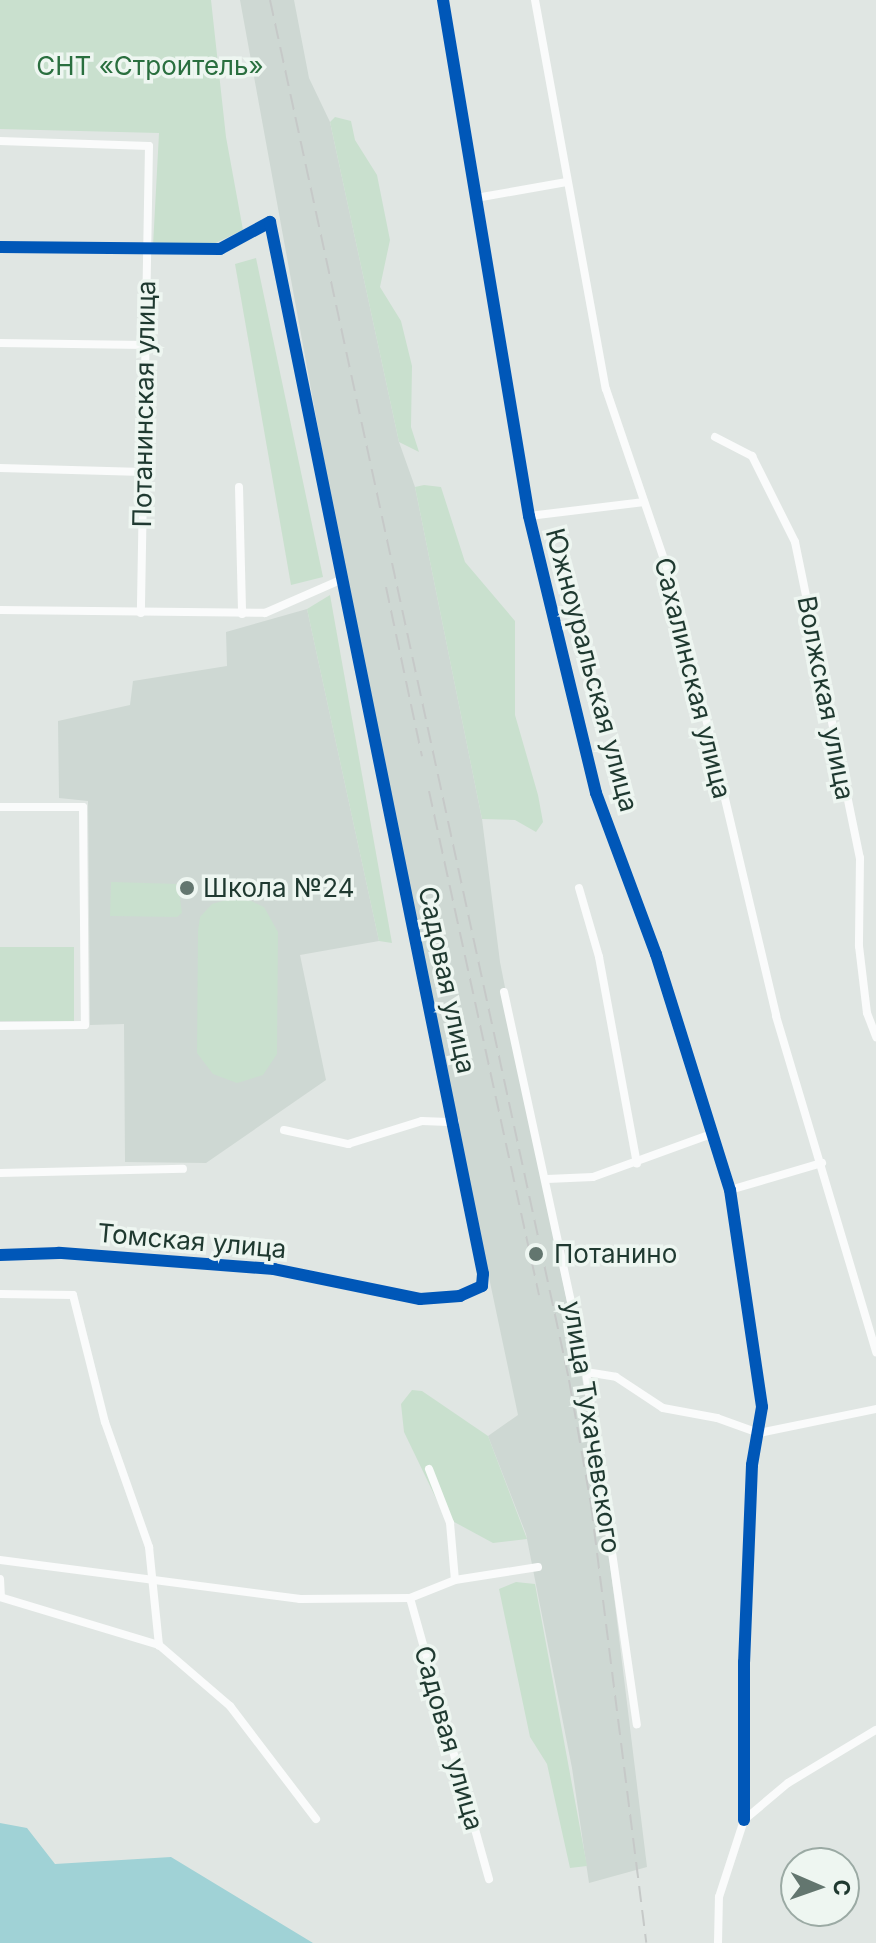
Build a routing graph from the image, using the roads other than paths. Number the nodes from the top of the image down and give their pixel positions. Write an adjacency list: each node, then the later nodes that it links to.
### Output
1 (443, 0): 5 (street, Южноуральская улица)
2 (535, 0): 4 (street, Сахалинская улица)
3 (0, 141): 7 (street, Потанинская улица)
4 (567, 182): 5 (street); 14 (street, Сахалинская улица)
5 (476, 198): 15 (street, Южноуральская улица)
6 (0, 247): 7 (street)
7 (147, 251): 9 (street, Потанинская улица); 16 (street, Садовая улица)
8 (0, 343): 9 (street)
9 (145, 345): 12 (street, Потанинская улица)
10 (715, 437): 24 (street, Волжская улица)
11 (0, 468): 12 (street)
12 (143, 472): 18 (street, Потанинская улица)
13 (239, 487): 19 (street)
14 (644, 502): 15 (street); 28 (street, Сахалинская улица)
15 (529, 516): 27 (street, Южноуральская улица)
16 (340, 580): 19 (street); 25 (street, Садовая улица)
17 (0, 610): 18 (street)
18 (141, 613): 19 (street)
19 (242, 614)
20 (0, 807): 23 (street)
21 (579, 888): 29 (street)
22 (504, 992): 32 (street, улица Тухачевского)
23 (0, 1026)
24 (876, 1037)
25 (455, 1122): 26 (street); 35 (street, Садовая улица)
26 (284, 1130)
27 (711, 1134): 29 (street); 33 (street, Южноуральская улица)
28 (822, 1163): 33 (street); 38 (street, Сахалинская улица)
29 (637, 1164): 32 (street)
30 (183, 1169): 31 (street)
31 (0, 1173)
32 (547, 1179): 40 (street, улица Тухачевского)
33 (730, 1190): 42 (street, Южноуральская улица)
34 (0, 1255): 35 (street, Томская улица)
35 (379, 1288)
36 (0, 1294): 48 (street)
37 (876, 1300): 38 (street)
38 (865, 1305): 39 (street, Сахалинская улица)
39 (876, 1352)
40 (586, 1372): 42 (street); 52 (street, улица Тухачевского)
41 (876, 1409): 42 (street)
42 (759, 1433): 55 (street, Южноуральская улица)
43 (429, 1469): 47 (street)
44 (0, 1560): 48 (street)
45 (538, 1567): 47 (street)
46 (0, 1579): 49 (street)
47 (455, 1580): 50 (street)
48 (155, 1584): 50 (street); 51 (street)
49 (0, 1596): 51 (street)
50 (410, 1598): 56 (street, Садовая улица)
51 (159, 1645): 54 (street)
52 (637, 1724)
53 (876, 1730): 55 (street)
54 (316, 1819)
55 (744, 1820): 57 (street)
56 (489, 1879)
57 (718, 1943)

